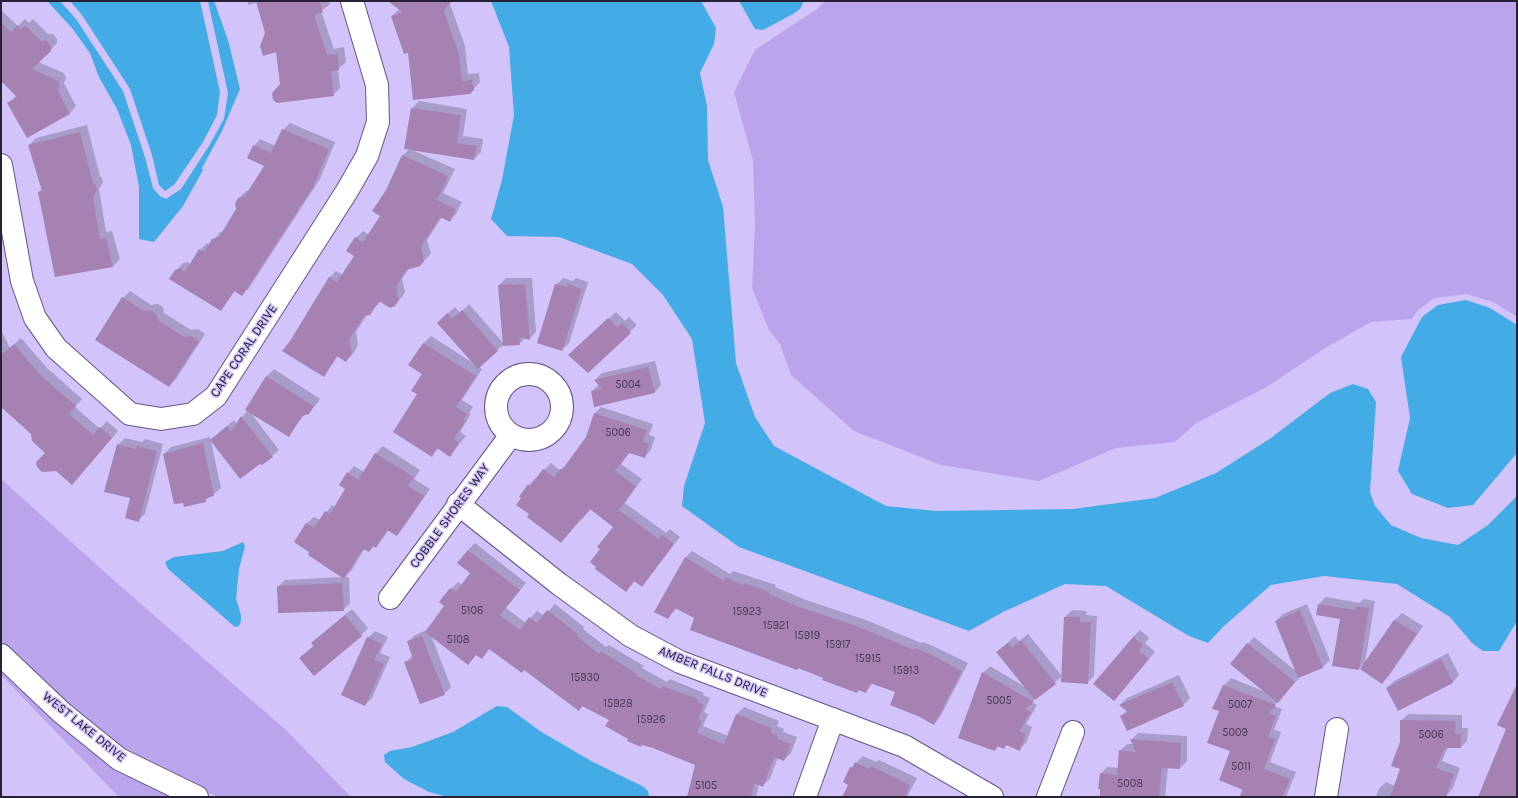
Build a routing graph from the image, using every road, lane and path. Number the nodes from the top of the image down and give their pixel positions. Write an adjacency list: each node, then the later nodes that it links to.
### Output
1 (352, 1): 2 (street, CAPE CORAL DRIVE)
2 (1, 165)
3 (510, 434): 4 (street, COBBLE SHORES WAY)
4 (458, 504): 5 (street, COBBLE SHORES WAY); 7 (street, AMBER FALLS DRIVE)
5 (390, 598)
6 (1, 655): 10 (street, WEST LAKE DRIVE)
7 (833, 719): 11 (street); 12 (street, AMBER FALLS DRIVE)
8 (1337, 729): 14 (street)
9 (1073, 732): 13 (street)
10 (197, 797)
11 (805, 797)
12 (992, 797)
13 (1048, 797)
14 (1326, 797)

